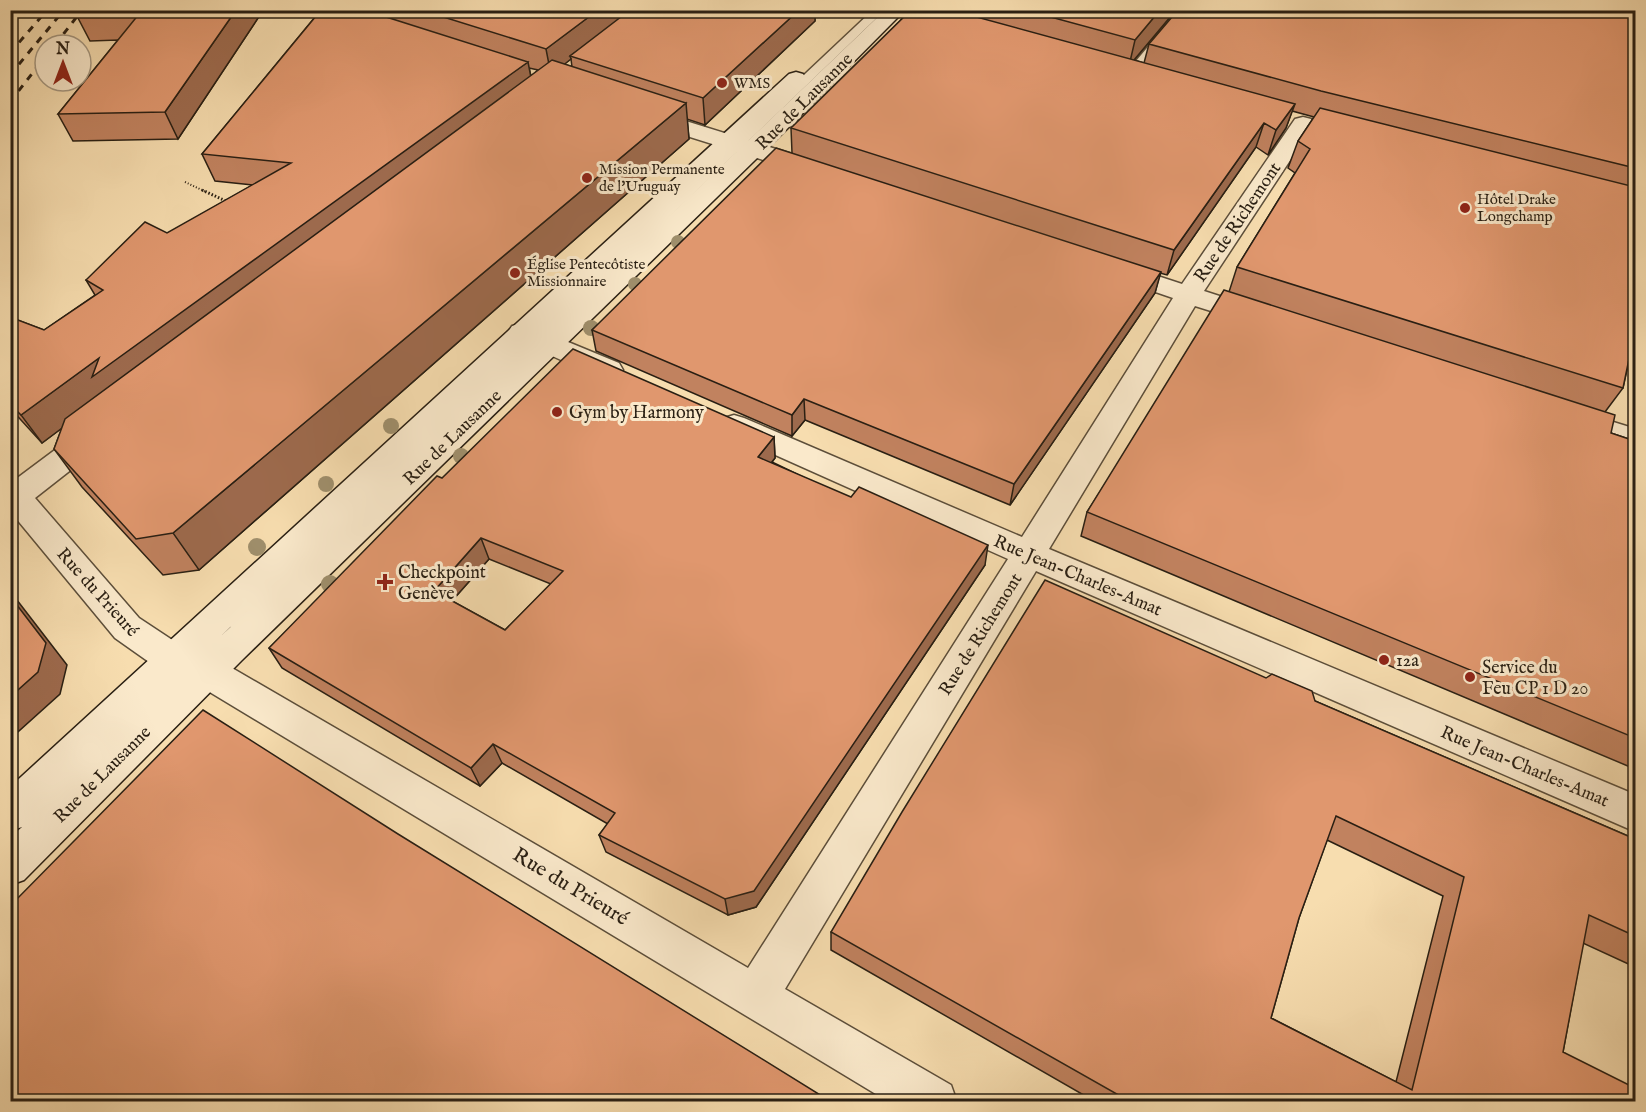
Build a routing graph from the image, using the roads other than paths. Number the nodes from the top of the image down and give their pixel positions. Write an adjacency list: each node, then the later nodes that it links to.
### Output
1 (867, 10): 10 (street)
2 (880, 10): 10 (lane)
3 (896, 10): 10 (street, Rue de Lausanne)
4 (1185, 10): 6 (lane)
5 (1106, 70): 6 (street)
6 (1129, 76): 7 (street)
7 (1151, 82)
8 (625, 109): 10 (street)
9 (1304, 124): 13 (street, Rue de Richemont)
10 (740, 146): 11 (street); 15 (street, Rue de Lausanne)
11 (832, 175)
12 (1088, 261): 13 (street)
13 (1188, 295): 14 (street); 22 (street, Rue de Richemont)
14 (1287, 327)
15 (536, 338): 16 (street); 23 (street, Rue de Lausanne)
16 (630, 379)
17 (1546, 411): 20 (street)
18 (705, 412): 22 (street, Rue Jean-Charles-Amat)
19 (117, 419): 21 (street)
20 (1635, 441)
21 (13, 492): 23 (street, Rue du Prieuré)
22 (1029, 554): 25 (street, Rue Jean-Charles-Amat); 28 (street, Rue de Richemont)
23 (191, 669): 24 (street); 26 (lane); 27 (street, Rue de Lausanne); 28 (street, Rue du Prieuré)
24 (10, 813)
25 (1635, 814)
26 (10, 839)
27 (10, 866)
28 (756, 996): 29 (street, Rue du Prieuré)
29 (934, 1101)

